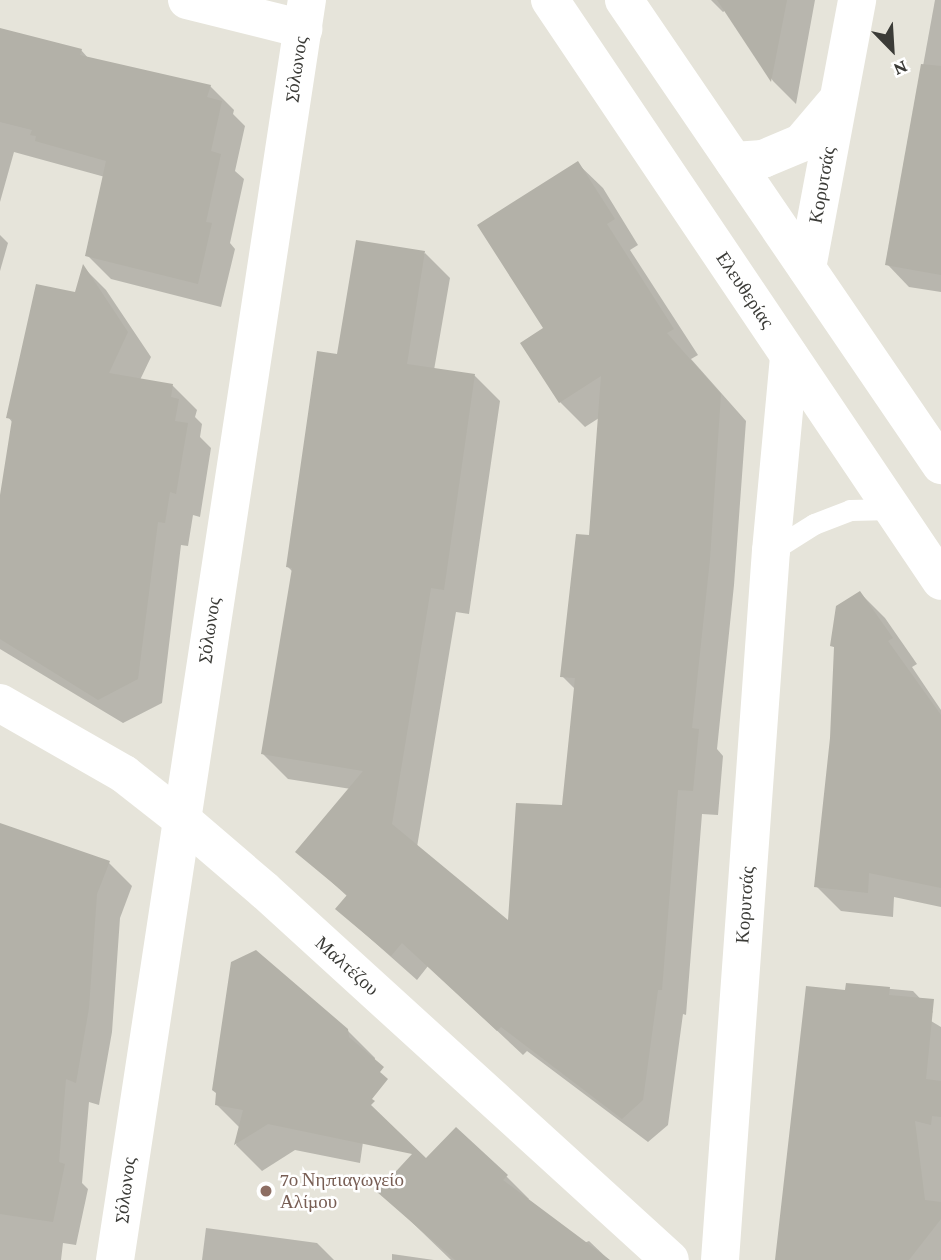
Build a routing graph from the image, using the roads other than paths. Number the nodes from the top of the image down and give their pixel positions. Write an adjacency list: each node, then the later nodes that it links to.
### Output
1 (187, 0): 5 (street)
2 (550, 0): 9 (street, Ελευθερίας)
3 (624, 0): 7 (street)
4 (857, 0): 6 (street, Κορυτσάς)
5 (305, 15): 15 (street, Σόλωνος)
6 (837, 101): 7 (street, Κορυτσάς); 8 (street, Κορυτσάς)
7 (734, 161): 8 (street)
8 (807, 268): 10 (street)
9 (789, 356): 11 (street, Ελευθερίας); 12 (street, Κορυτσάς)
10 (941, 465)
11 (892, 509): 12 (lane); 13 (street, Ελευθερίας)
12 (771, 551): 18 (street, Κορυτσάς)
13 (941, 581)
14 (0, 703): 15 (street, Μαλτέζου)
15 (180, 818): 16 (street, Σόλωνος); 17 (street, Μαλτέζου)
16 (115, 1260)
17 (670, 1260)
18 (720, 1260)

